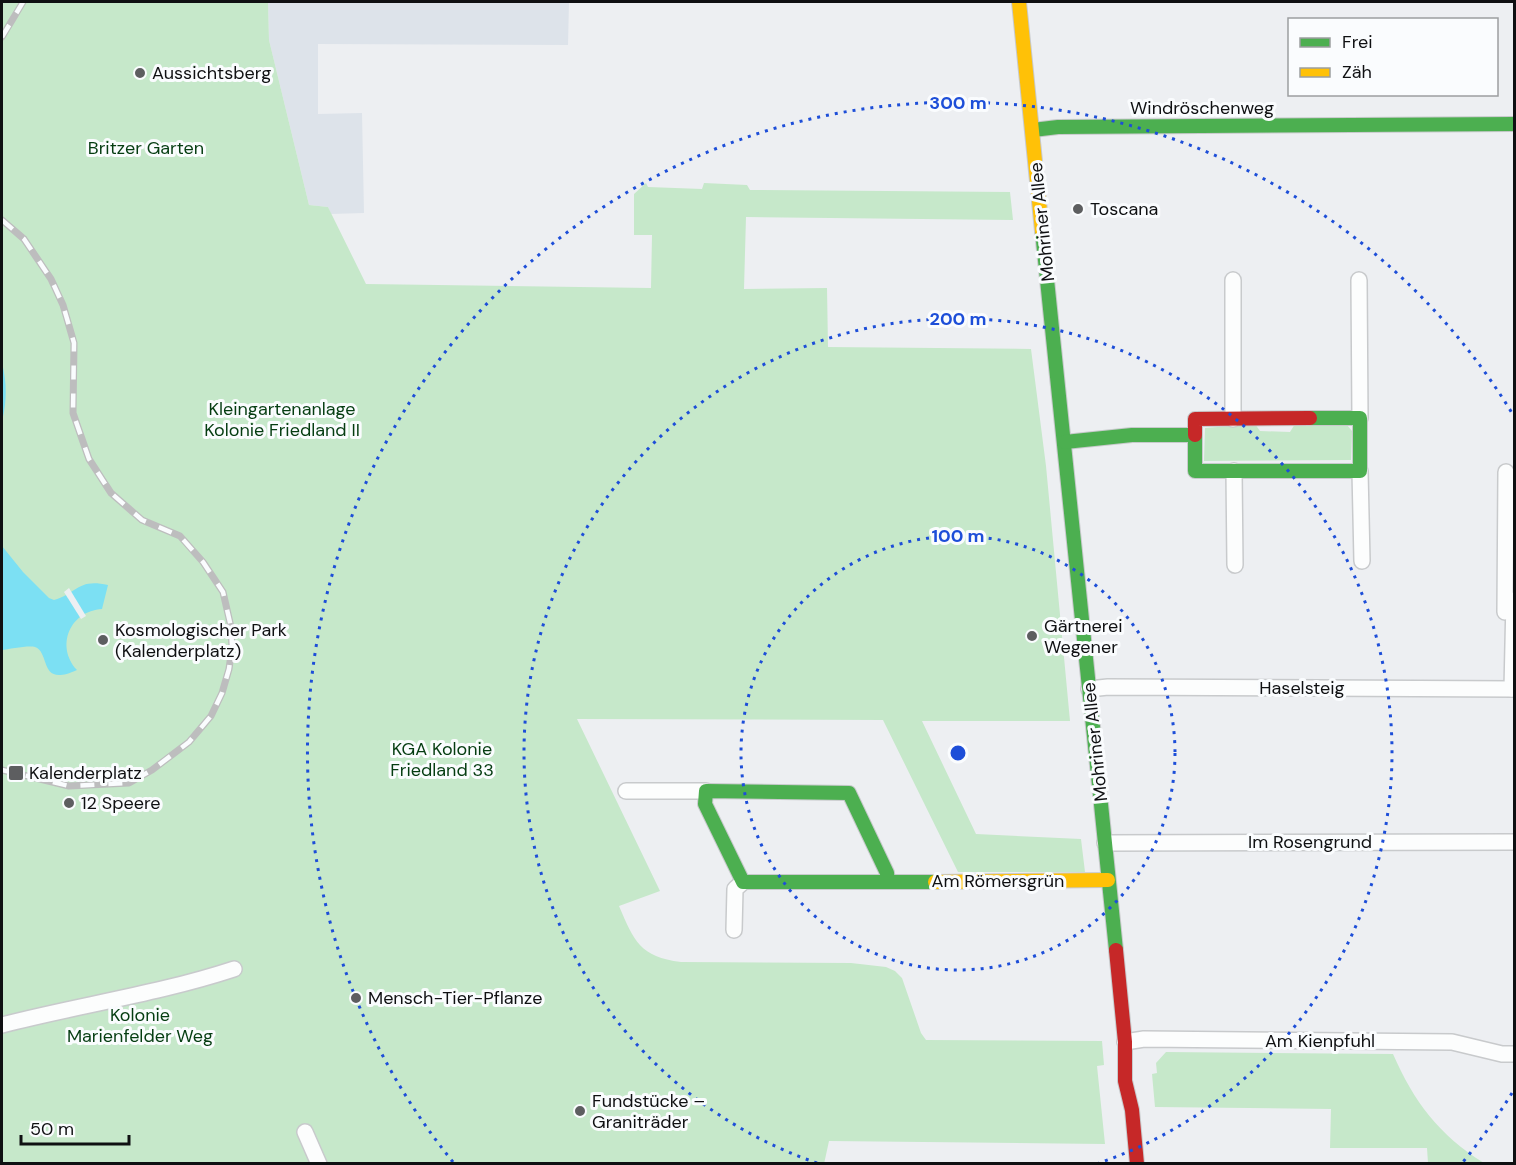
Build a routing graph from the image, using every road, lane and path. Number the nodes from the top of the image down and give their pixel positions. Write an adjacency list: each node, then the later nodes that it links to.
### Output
1 (1019, 2): 3 (street, Mohriner Allee)
2 (1515, 124): 3 (street, Windröschenweg)
3 (1033, 130): 9 (street, Mohriner Allee)
4 (1233, 280): 7 (street)
5 (1359, 280): 6 (street)
6 (1360, 418): 7 (street); 11 (street)
7 (1233, 419): 8 (street)
8 (1195, 435): 9 (street); 10 (street)
9 (1065, 442): 17 (street, Mohriner Allee)
10 (1233, 471): 11 (street); 15 (street)
11 (1360, 471): 14 (street)
12 (1506, 472): 16 (street)
13 (1515, 555): 18 (street)
14 (1362, 561)
15 (1235, 565)
16 (1505, 612)
17 (1089, 689): 18 (street, Haselsteig); 22 (street, Mohriner Allee)
18 (1513, 689)
19 (626, 791): 20 (street)
20 (706, 791): 24 (street); 25 (street)
21 (1515, 842): 22 (street, Im Rosengrund)
22 (1105, 843): 23 (street, Mohriner Allee)
23 (1108, 880): 25 (street, Am Römersgrün); 29 (street, Mohriner Allee)
24 (743, 882): 25 (street, Am Römersgrün); 26 (street)
25 (888, 882)
26 (734, 930)
27 (234, 969): 28 (street)
28 (2, 1025)
29 (1125, 1042): 30 (street, Am Kienpfuhl); 33 (street, Mohriner Allee)
30 (1515, 1054)
31 (305, 1132): 32 (street)
32 (319, 1164)
33 (1137, 1164)

